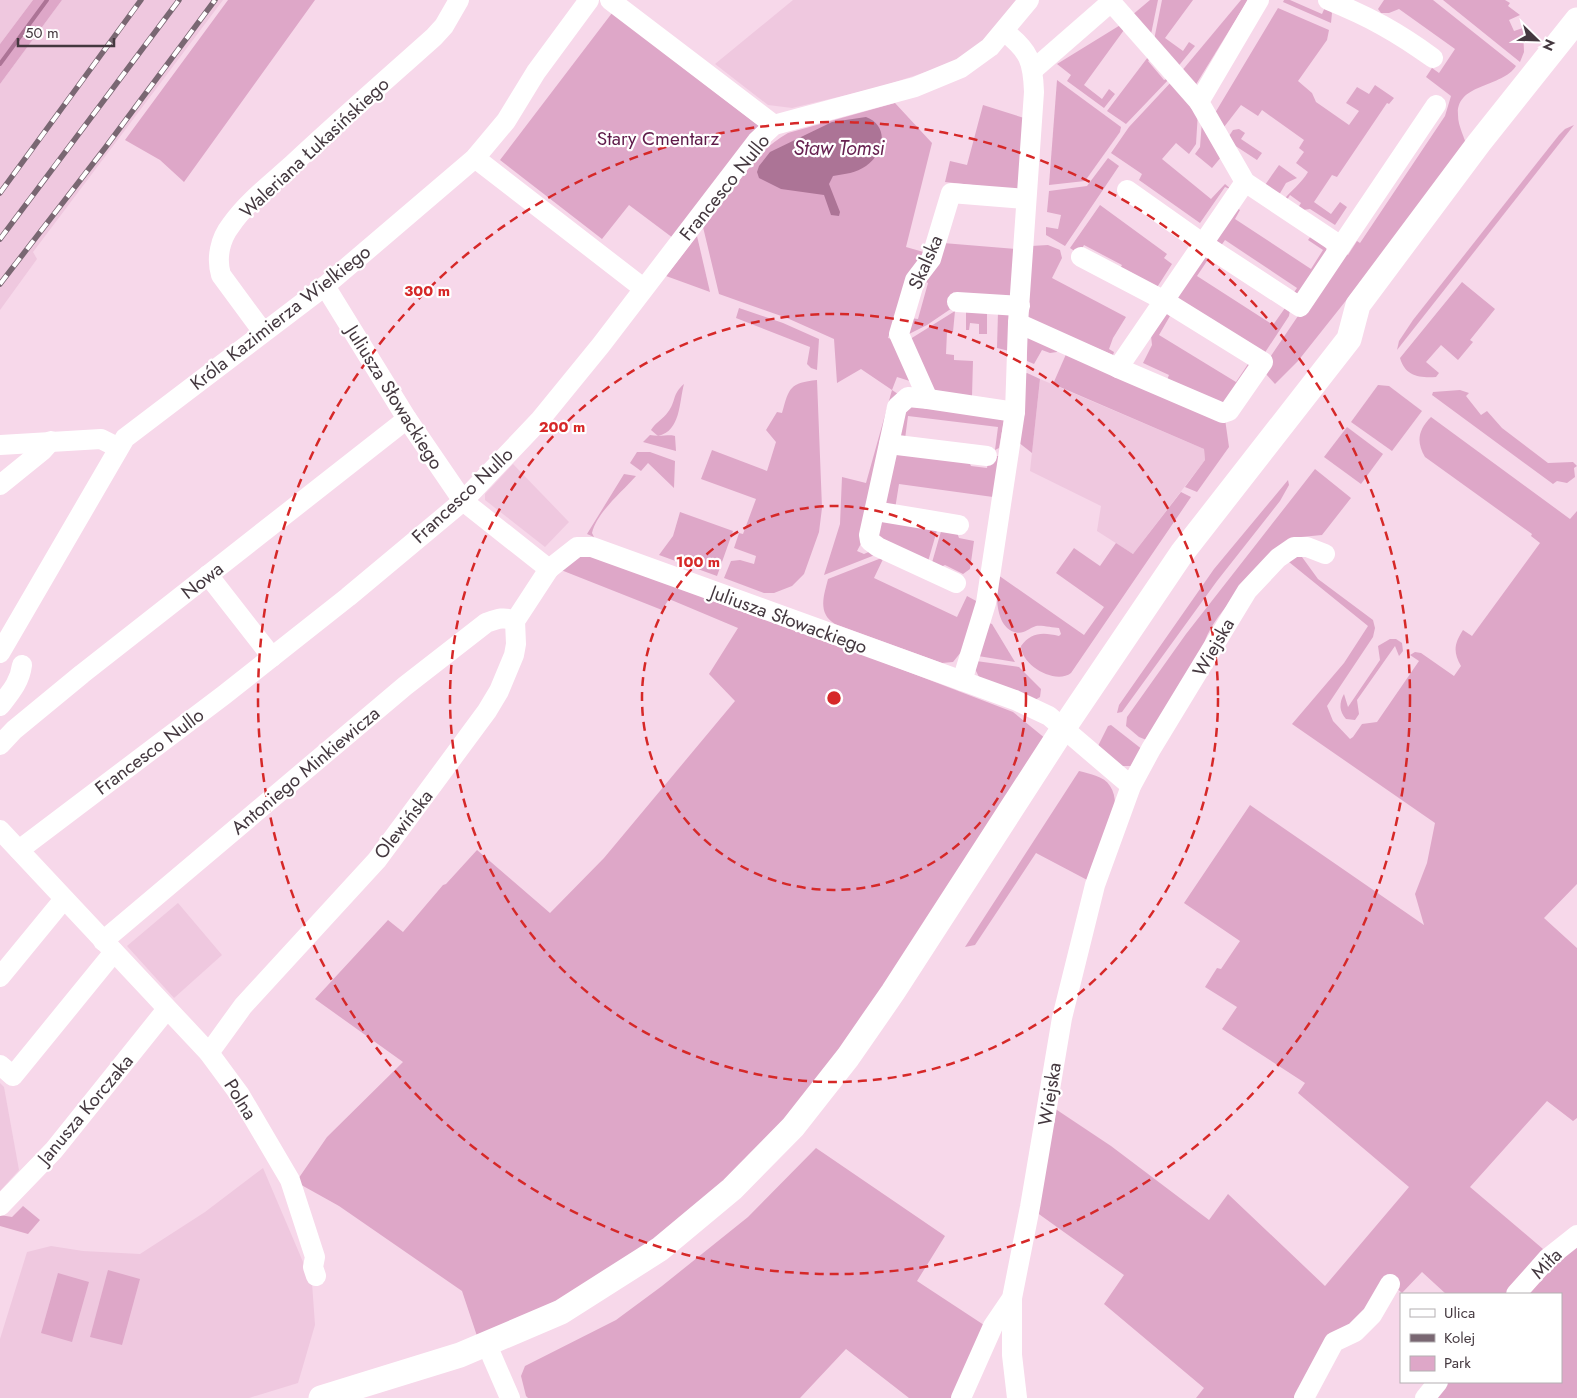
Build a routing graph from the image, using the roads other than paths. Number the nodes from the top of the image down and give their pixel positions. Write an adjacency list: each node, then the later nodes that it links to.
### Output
1 (459, 0): 26 (street, Waleriana Łukasińskiego)
2 (589, 0): 14 (street, Króla Kazimierza Wielkiego)
3 (610, 0): 13 (street)
4 (1029, 0): 8 (street, Francesco Nullo)
5 (1259, 0): 11 (street)
6 (1328, 0): 9 (street)
7 (1577, 20): 50 (main road)
8 (1005, 32): 10 (street); 13 (street, Francesco Nullo)
9 (1434, 58)
10 (1034, 70): 11 (street); 17 (street)
11 (1199, 102): 15 (street)
12 (1436, 105): 19 (street)
13 (774, 125): 22 (street, Francesco Nullo)
14 (475, 158): 21 (street, Króla Kazimierza Wielkiego); 22 (street)
15 (1245, 182): 18 (street); 19 (street)
16 (1127, 190): 18 (street)
17 (1026, 199): 25 (street); 28 (street, Skalska)
18 (1202, 243): 19 (street); 23 (street)
19 (1341, 246)
20 (1081, 257): 23 (street)
21 (324, 286): 26 (street, Króla Kazimierza Wielkiego); 30 (street, Juliusza Słowackiego)
22 (644, 288): 37 (street, Francesco Nullo)
23 (1163, 300): 27 (street); 27 (street)
24 (957, 302): 25 (street)
25 (1019, 314): 27 (street); 29 (street)
26 (263, 332): 34 (street, Króla Kazimierza Wielkiego)
27 (1118, 368)
28 (928, 399): 29 (street); 32 (street)
29 (1014, 412): 48 (street)
30 (407, 419): 37 (street, Juliusza Słowackiego); 42 (street, Nowa)
31 (50, 441): 33 (street); 34 (street); 36 (street)
32 (889, 444): 35 (street); 38 (street)
33 (0, 445)
34 (117, 447): 45 (street, Króla Kazimierza Wielkiego)
35 (986, 456)
36 (0, 485)
37 (463, 501): 41 (street, Juliusza Słowackiego); 46 (street, Francesco Nullo)
38 (875, 511): 39 (street); 43 (street)
39 (958, 526)
40 (1324, 554): 52 (street, Wiejska)
41 (549, 569): 44 (street); 48 (street, Juliusza Słowackiego)
42 (208, 575): 46 (street); 51 (street, Nowa)
43 (956, 583)
44 (515, 621): 56 (street, Antoniego Minkiewicza); 59 (street, Olewińska)
45 (0, 654)
46 (272, 657): 54 (street, Francesco Nullo)
47 (22, 665): 49 (street)
48 (962, 681): 50 (street, Juliusza Słowackiego)
49 (0, 706)
50 (1071, 736): 52 (street); 67 (main road)
51 (0, 745)
52 (1131, 786): 66 (street, Wiejska)
53 (0, 830): 54 (street, Polna)
54 (19, 850): 55 (street, Polna)
55 (64, 899): 56 (street, Polna); 57 (street)
56 (109, 947): 58 (street, Polna); 60 (street)
57 (0, 977)
58 (167, 1009): 59 (street, Polna); 61 (street, Janusza Korczaka)
59 (209, 1053): 63 (street, Polna)
60 (0, 1065)
61 (0, 1206)
62 (1577, 1235): 65 (street, Miła)
63 (316, 1276)
64 (1390, 1284): 73 (street)
65 (1517, 1293)
66 (1012, 1298): 71 (street, Wiejska); 72 (street)
67 (487, 1345): 69 (main road); 70 (street)
68 (1437, 1383): 74 (street)
69 (321, 1398)
70 (510, 1398)
71 (961, 1398)
72 (1017, 1398)
73 (1304, 1398)
74 (1425, 1398)

